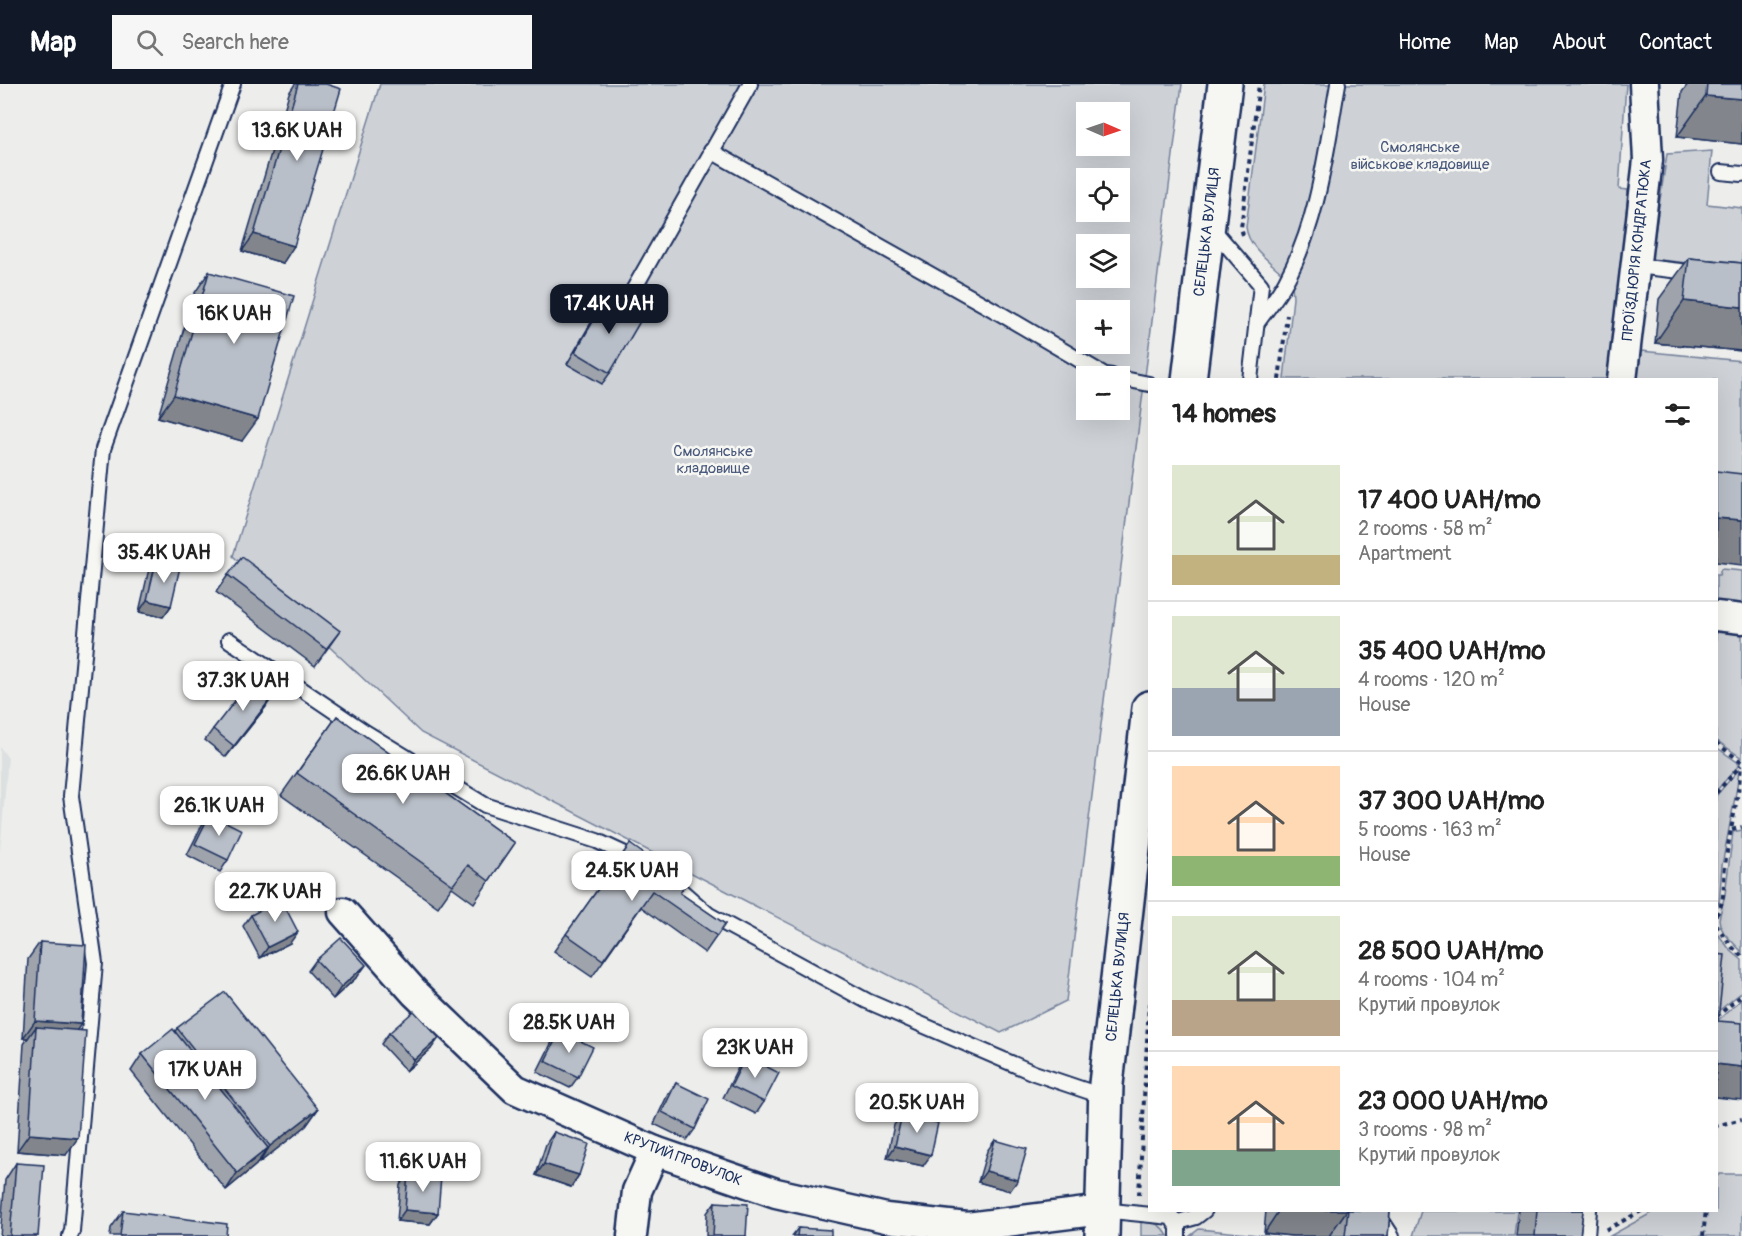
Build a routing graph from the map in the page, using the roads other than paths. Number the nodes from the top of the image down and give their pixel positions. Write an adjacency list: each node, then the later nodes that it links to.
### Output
1 (233, 84): 33 (lane)
2 (750, 84): 6 (lane)
3 (1225, 84): 9 (street, СЕЛЕЦЬКА ВУЛИЦЯ)
4 (1338, 84): 13 (lane)
5 (1644, 84): 10 (street, ПРОЇЗД ЮРІЯ КОНДРАТЮКА)
6 (711, 151): 12 (lane); 14 (lane)
7 (1721, 172): 8 (lane)
8 (1742, 174)
9 (1207, 223): 13 (lane); 15 (street, СЕЛЕЦЬКА ВУЛИЦЯ)
10 (1636, 266): 11 (lane); 17 (street, ПРОЇЗД ЮРІЯ КОНДРАТЮКА)
11 (1714, 274)
12 (618, 317)
13 (1257, 323): 16 (lane)
14 (1090, 366)
15 (1189, 378)
16 (1250, 378)
17 (1622, 378)
18 (1130, 380): 19 (lane)
19 (1148, 384)
20 (1718, 616): 21 (street)
21 (1742, 619)
22 (229, 640): 25 (lane)
23 (1148, 728): 25 (street, СЕЛЕЦЬКА ВУЛИЦЯ)
24 (344, 912): 26 (street, КРУТИЙ ПРОВУЛОК)
25 (1105, 1097): 30 (street, СЕЛЕЦЬКА ВУЛИЦЯ)
26 (655, 1151): 32 (street, КРУТИЙ ПРОВУЛОК); 34 (street)
27 (1202, 1212): 31 (lane)
28 (1377, 1212): 35 (lane)
29 (1589, 1212): 36 (lane)
30 (1101, 1227): 31 (lane); 32 (street, КРУТИЙ ПРОВУЛОК)
31 (1176, 1230)
32 (957, 1231)
33 (70, 1236)
34 (632, 1236)
35 (1392, 1236)
36 (1587, 1236)

